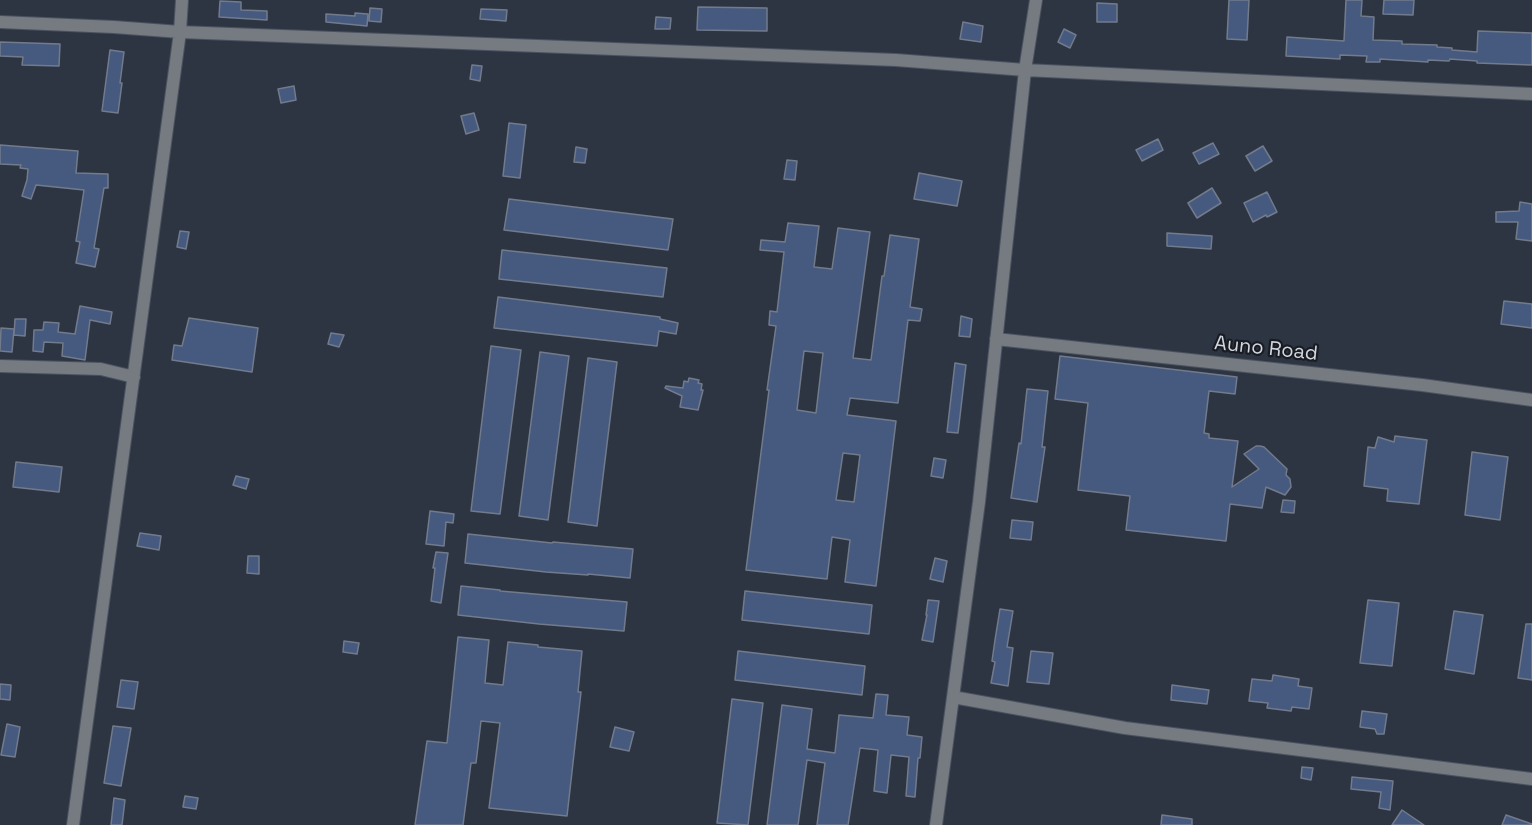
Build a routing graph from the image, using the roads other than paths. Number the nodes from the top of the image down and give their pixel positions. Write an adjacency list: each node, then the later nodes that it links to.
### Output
1 (182, 0): 4 (street)
2 (1036, 0): 5 (street)
3 (0, 22): 4 (street)
4 (180, 32): 5 (street); 9 (street)
5 (1025, 70): 6 (street); 7 (street)
6 (1532, 94)
7 (996, 339): 10 (street, Auno Road); 11 (street)
8 (0, 366): 9 (street)
9 (134, 378): 13 (street)
10 (1532, 400)
11 (953, 697): 12 (street); 14 (street)
12 (1532, 779)
13 (73, 825)
14 (936, 825)

